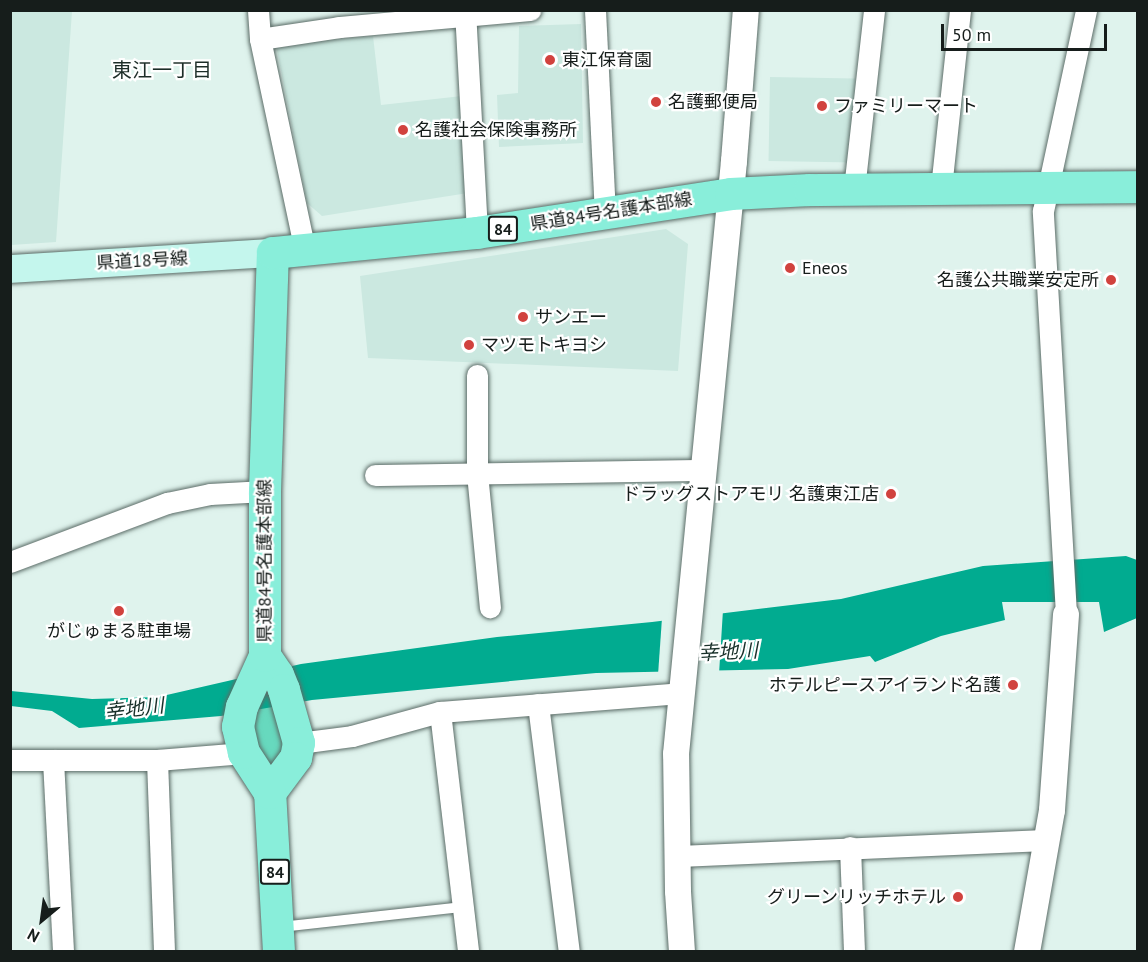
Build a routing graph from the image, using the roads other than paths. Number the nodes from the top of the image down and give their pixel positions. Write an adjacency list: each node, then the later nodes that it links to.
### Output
1 (258, 10): 10 (street)
2 (530, 10): 8 (street)
3 (594, 10): 16 (street)
4 (746, 10): 15 (street)
5 (873, 10): 14 (street)
6 (960, 10): 12 (street)
7 (1086, 10): 13 (street)
8 (465, 12): 9 (street); 17 (street)
9 (338, 19): 10 (street)
10 (260, 39): 18 (street)
11 (1137, 187): 13 (main road, 県道84号名護本部線 / 84)
12 (941, 188): 13 (main road, 県道84号名護本部線 / 84); 14 (main road, 県道84号名護本部線 / 84)
13 (1049, 188): 28 (street)
14 (854, 189): 15 (main road, 県道84号名護本部線 / 84)
15 (731, 194): 16 (main road, 県道84号名護本部線 / 84); 22 (street)
16 (605, 214): 17 (main road, 県道84号名護本部線 / 84)
17 (477, 233): 18 (main road, 県道84号名護本部線 / 84)
18 (304, 250): 19 (main road, 県道84号名護本部線 / 84)
19 (273, 253): 20 (main road, 県道18号線); 25 (main road, 県道84号名護本部線)
20 (10, 269)
21 (477, 375): 23 (street)
22 (702, 470): 23 (street); 30 (street)
23 (477, 473): 24 (street); 27 (street)
24 (375, 475)
25 (265, 491): 26 (street); 29 (main road, 県道84号名護本部線)
26 (10, 562)
27 (490, 607)
28 (1066, 614): 39 (street)
29 (264, 656): 33 (main road, 県道84号名護本部線); 34 (main road, 県道84号名護本部線)
30 (683, 687): 31 (street); 41 (street)
31 (538, 704): 32 (street); 47 (street)
32 (440, 712): 33 (street); 42 (street)
33 (299, 743): 38 (main road)
34 (244, 753): 37 (street); 38 (main road, 県道84号名護本部線)
35 (10, 760): 36 (street)
36 (53, 760): 37 (street); 44 (street)
37 (157, 760): 45 (street)
38 (270, 793): 43 (main road, 84)
39 (1046, 840): 40 (street); 50 (street)
40 (850, 847): 41 (street); 49 (street)
41 (678, 856): 48 (street)
42 (463, 907): 43 (lane); 46 (street)
43 (278, 939)
44 (63, 951)
45 (164, 951)
46 (468, 951)
47 (568, 951)
48 (682, 951)
49 (854, 951)
50 (1027, 951)

